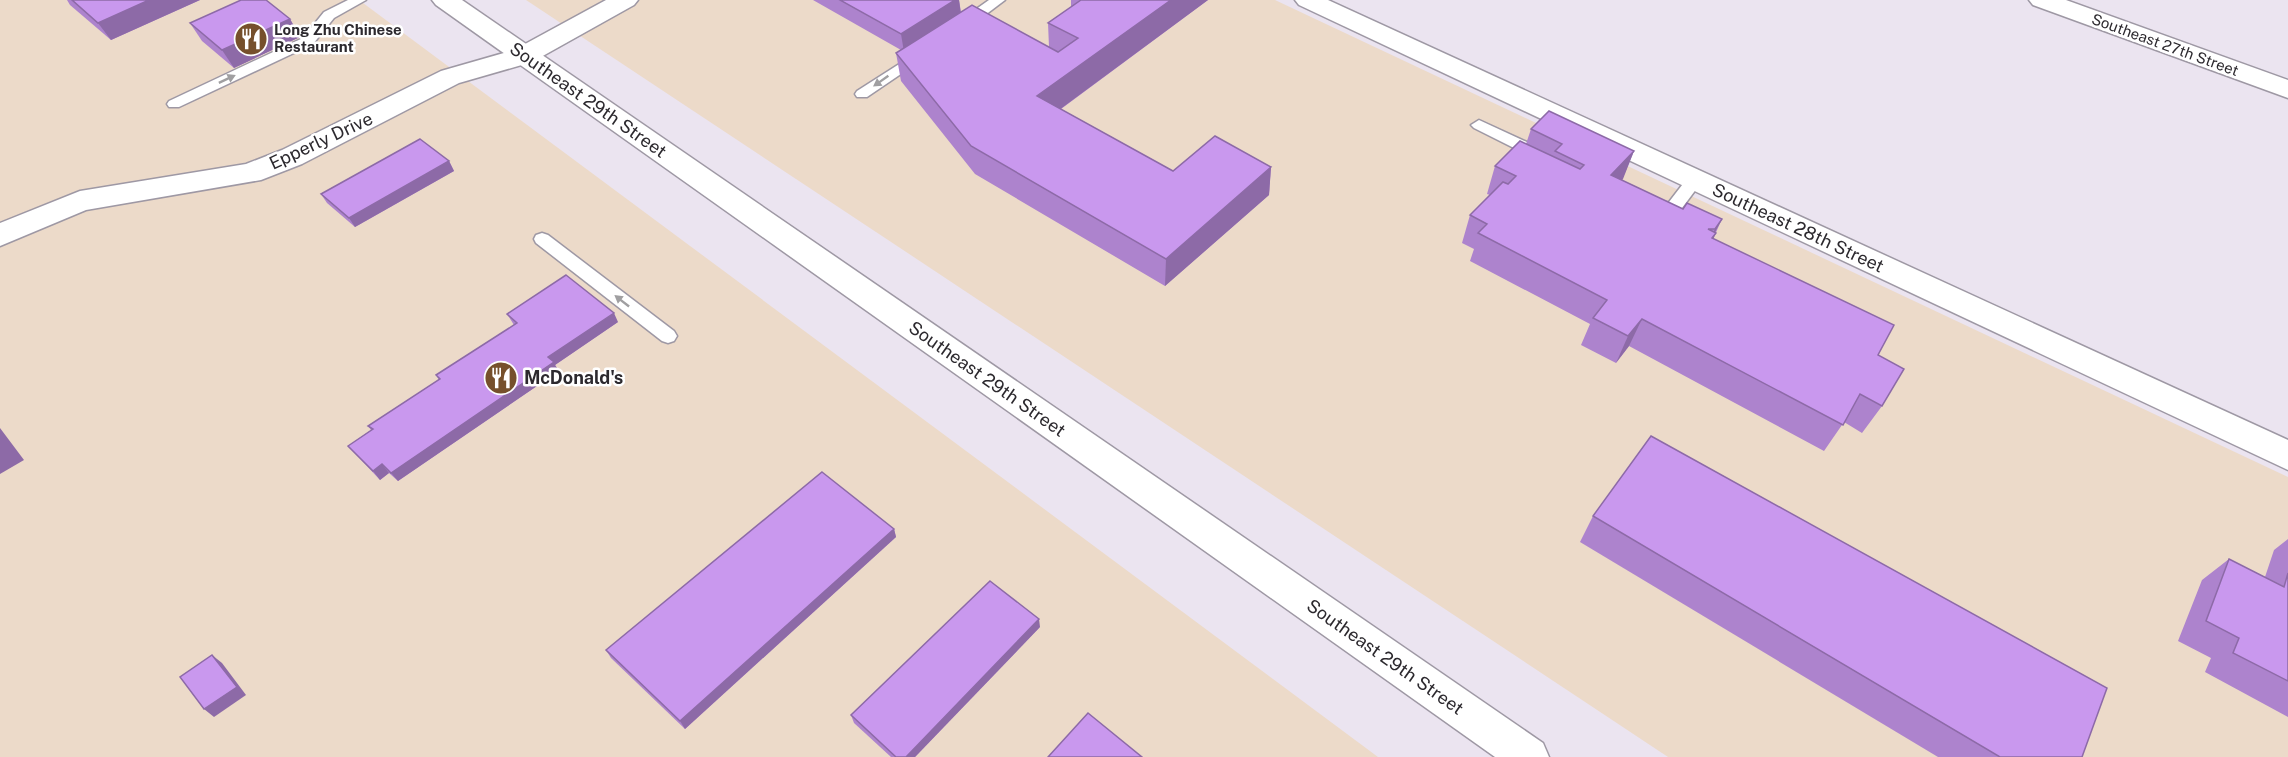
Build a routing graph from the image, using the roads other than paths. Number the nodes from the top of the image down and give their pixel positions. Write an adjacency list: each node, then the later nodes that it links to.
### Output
1 (359, 0): 12 (lane, one-way to 1)
2 (445, 0): 9 (street, Southeast 29th Street)
3 (625, 0): 9 (street, Epperly Drive)
4 (998, 0): 7 (lane)
5 (1308, 0): 15 (street, Southeast 28th Street)
6 (2042, 0): 10 (street, Southeast 27th Street)
7 (950, 34)
8 (930, 47): 11 (lane, one-way to 11)
9 (523, 56): 17 (street, Epperly Drive); 21 (street, Southeast 29th Street)
10 (2288, 89)
11 (862, 94)
12 (174, 104)
13 (1479, 125): 14 (lane)
14 (1552, 160)
15 (1695, 180): 16 (lane); 20 (street, Southeast 28th Street)
16 (1635, 200)
17 (0, 235)
18 (542, 239): 19 (lane, one-way to 18)
19 (668, 336)
20 (2288, 456)
21 (1529, 757)

